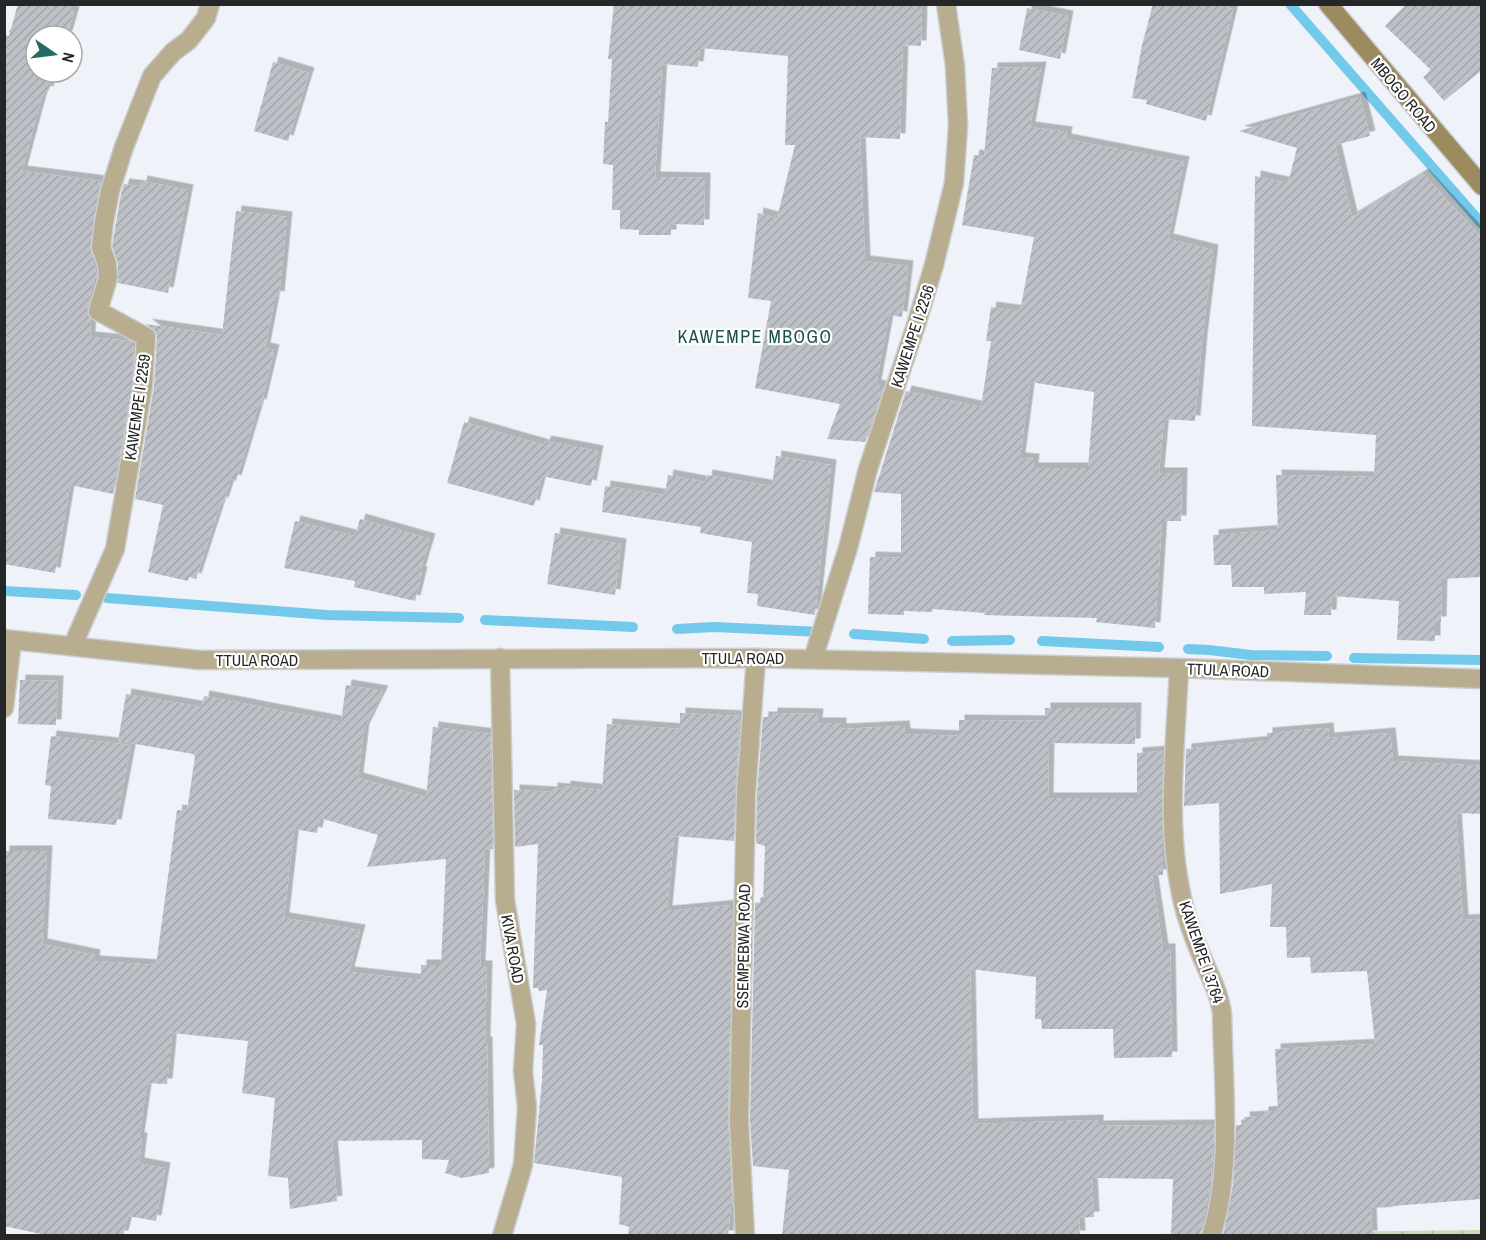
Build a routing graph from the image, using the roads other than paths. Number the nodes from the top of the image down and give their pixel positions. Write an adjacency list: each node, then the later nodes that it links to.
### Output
1 (210, 4): 6 (street, KAWEMPE I 2259)
2 (946, 4): 9 (street, KAWEMPE I 2256)
3 (1328, 4): 4 (street, MBOGO ROAD)
4 (1482, 186)
5 (8, 640): 6 (street, TTULA ROAD); 12 (street)
6 (73, 645): 7 (street, TTULA ROAD)
7 (500, 658): 8 (street, TTULA ROAD); 13 (street, KIVA ROAD)
8 (756, 658): 9 (street, TTULA ROAD); 14 (street, SSEMPEBWA ROAD)
9 (813, 659): 10 (street, TTULA ROAD)
10 (1179, 668): 11 (street, TTULA ROAD); 15 (street, KAWEMPE I 3764)
11 (1482, 679)
12 (4, 708)
13 (502, 1236)
14 (745, 1236)
15 (1211, 1236)

